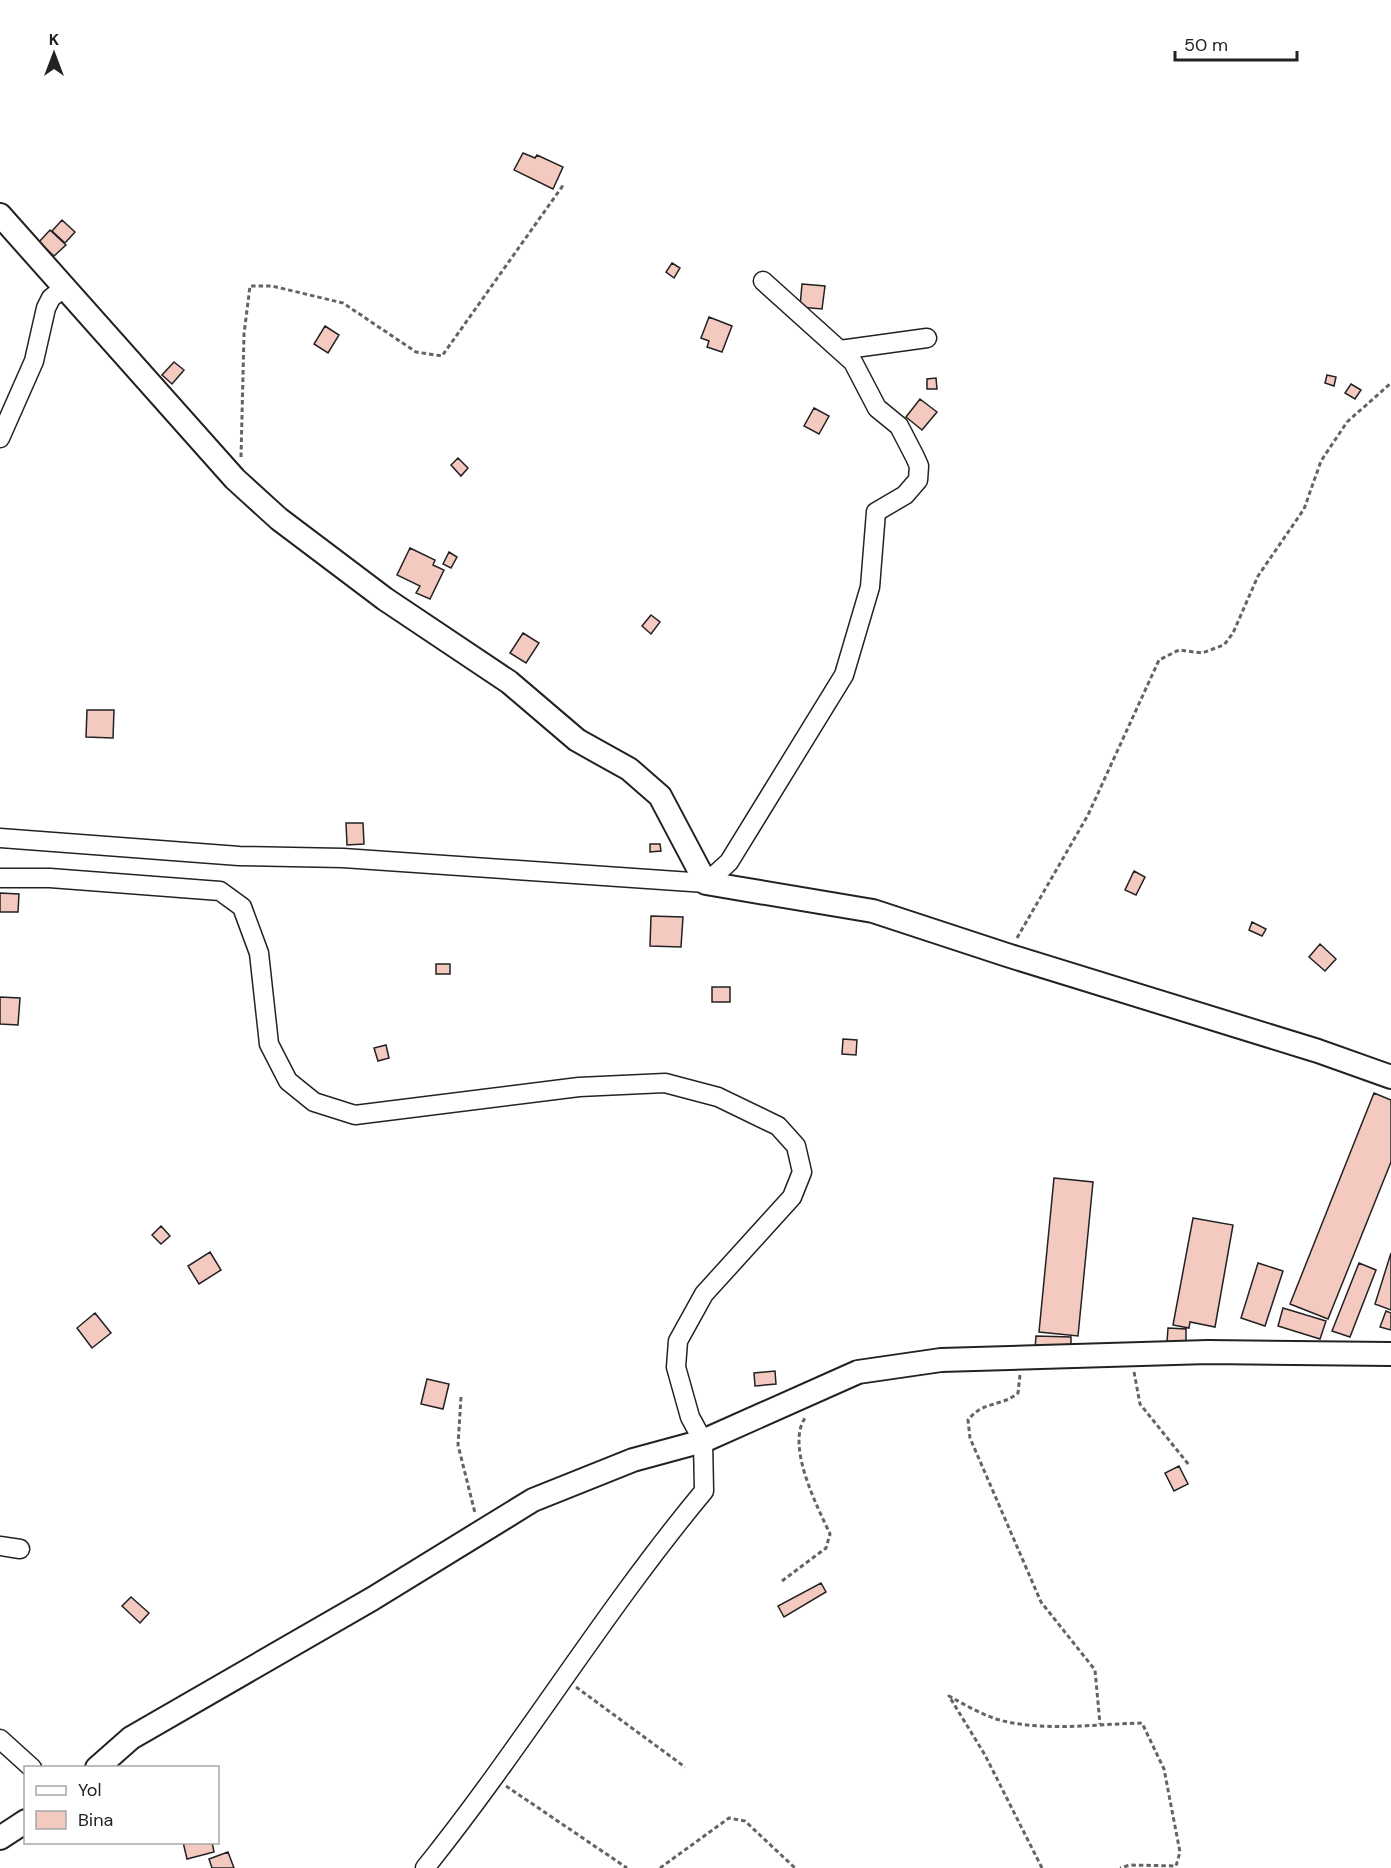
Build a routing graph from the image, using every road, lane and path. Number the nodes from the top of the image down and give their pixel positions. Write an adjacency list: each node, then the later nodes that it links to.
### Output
1 (564, 184): 9 (path)
2 (0, 215): 4 (main road)
3 (763, 282): 6 (street)
4 (65, 287): 8 (street); 9 (main road)
5 (927, 338): 6 (street)
6 (840, 350): 12 (street)
7 (1391, 383): 13 (path)
8 (0, 438)
9 (240, 482): 12 (main road)
10 (0, 838): 12 (street)
11 (0, 879): 20 (street)
12 (706, 883): 13 (main road)
13 (1007, 956): 14 (main road)
14 (1391, 1077)
15 (1391, 1354): 16 (main road)
16 (1131, 1355): 17 (main road); 21 (path)
17 (1022, 1359): 20 (main road); 27 (path)
18 (461, 1397): 22 (path)
19 (810, 1411): 25 (path)
20 (703, 1441): 22 (main road); 26 (street)
21 (1189, 1465)
22 (480, 1533): 30 (main road)
23 (0, 1546): 24 (street)
24 (20, 1550)
25 (782, 1581)
26 (565, 1679): 31 (path); 32 (street)
27 (1100, 1724): 39 (path); 40 (path)
28 (0, 1739): 29 (street)
29 (31, 1766)
30 (98, 1766)
31 (686, 1767)
32 (494, 1778): 35 (street); 36 (path)
33 (24, 1822): 34 (main road)
34 (0, 1838)
35 (424, 1868)
36 (627, 1868)
37 (660, 1868): 38 (path)
38 (795, 1868)
39 (1042, 1868)
40 (1120, 1868)

